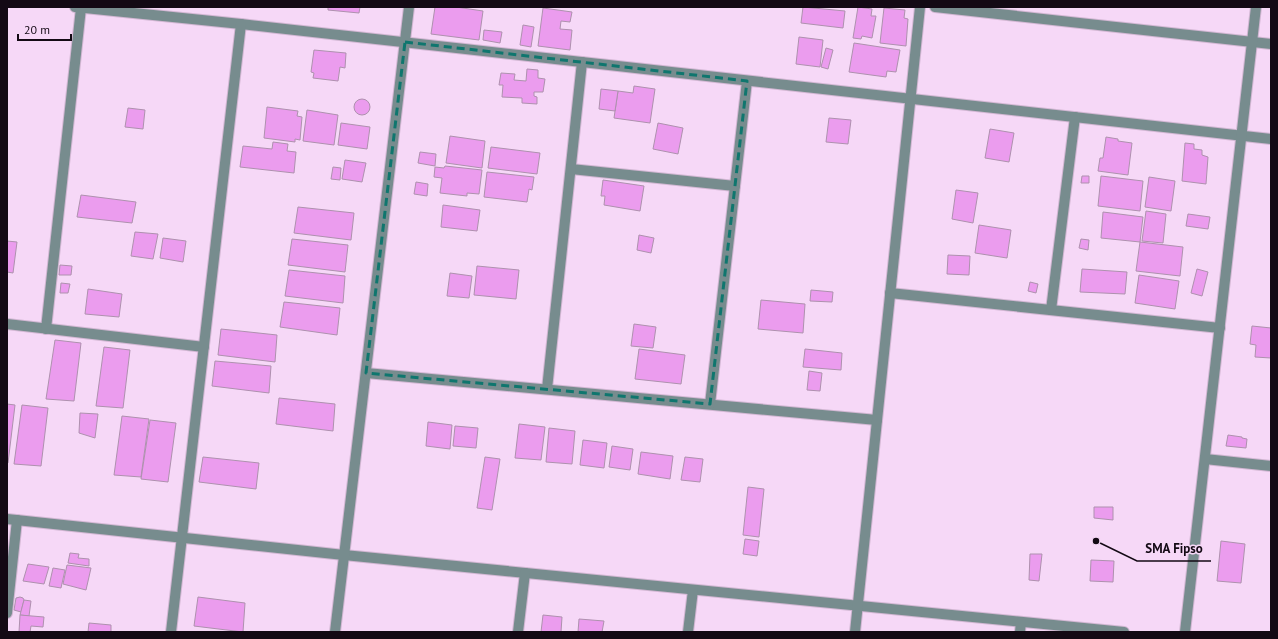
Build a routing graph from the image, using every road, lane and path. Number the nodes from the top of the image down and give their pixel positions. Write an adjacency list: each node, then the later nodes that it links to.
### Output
1 (78, 7): 6 (street); 22 (street)
2 (409, 7): 7 (street)
3 (920, 7): 12 (street)
4 (935, 7): 8 (street)
5 (1256, 7): 8 (street)
6 (240, 24): 7 (street); 23 (street)
7 (404, 42): 10 (street); 24 (street)
8 (1252, 42): 9 (street); 14 (street)
9 (1271, 44)
10 (582, 62): 11 (street); 16 (street)
11 (747, 81): 12 (street); 17 (street)
12 (911, 99): 13 (street); 18 (street)
13 (1075, 117): 14 (street); 19 (street)
14 (1242, 136): 15 (street); 21 (street)
15 (1271, 139)
16 (571, 169): 17 (street); 25 (street)
17 (735, 186): 26 (street)
18 (890, 293): 19 (street); 27 (street)
19 (1051, 310): 21 (street)
20 (7, 324): 22 (street)
21 (1220, 328): 28 (street)
22 (46, 329): 23 (street)
23 (204, 347): 31 (street)
24 (366, 373): 25 (street); 32 (street)
25 (547, 389): 26 (street)
26 (710, 404): 27 (street)
27 (877, 420): 35 (street)
28 (1205, 459): 29 (street); 44 (street)
29 (1271, 466)
30 (12, 519): 31 (street); 36 (street)
31 (182, 538): 32 (street); 38 (street)
32 (344, 556): 33 (street); 39 (street)
33 (525, 573): 34 (street); 40 (street)
34 (693, 590): 35 (street); 41 (street)
35 (858, 606): 37 (street); 42 (street)
36 (7, 613)
37 (1021, 627): 43 (street)
38 (171, 632)
39 (335, 632)
40 (518, 632)
41 (688, 632)
42 (855, 632)
43 (1124, 632)
44 (1186, 632)

